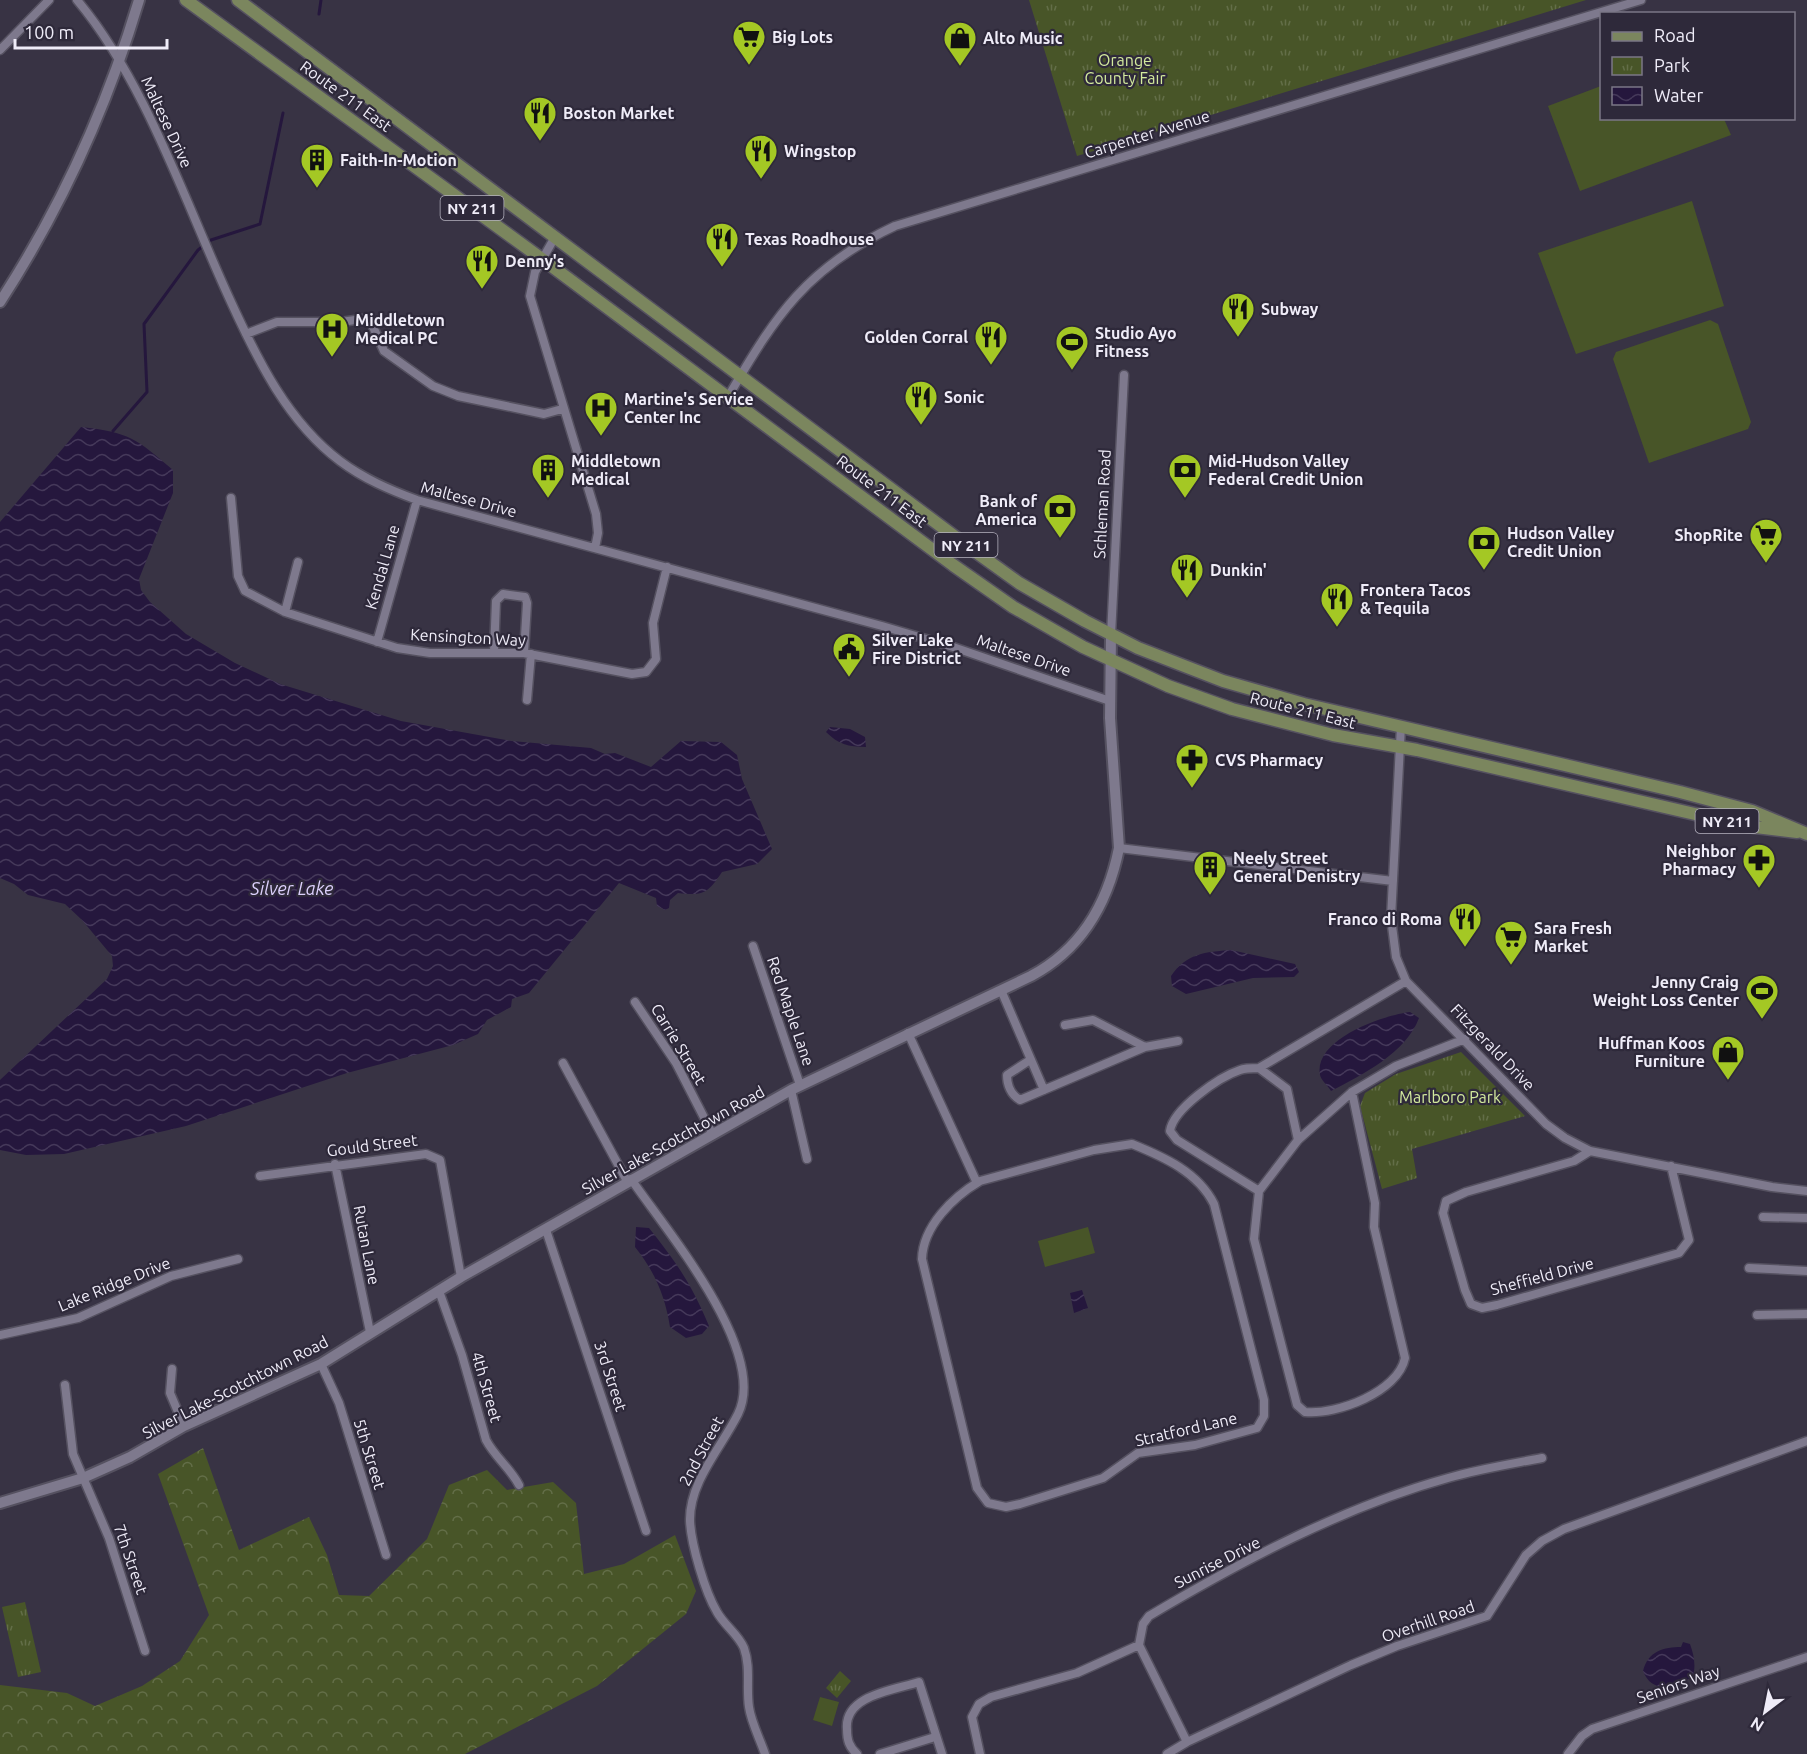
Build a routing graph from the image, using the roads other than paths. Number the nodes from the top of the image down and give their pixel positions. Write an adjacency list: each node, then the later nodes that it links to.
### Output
1 (49, 0): 9 (street)
2 (77, 0): 10 (street, Maltese Drive)
3 (139, 0): 10 (street)
4 (186, 0): 12 (main road, Route 211 East / NY 211)
5 (238, 0): 11 (main road, Route 211 East / NY 211)
6 (1641, 0): 8 (street, Carpenter Avenue)
7 (1600, 12): 16 (street, Carpenter Avenue)
8 (1601, 12)
9 (0, 50)
10 (120, 61): 13 (street); 14 (street, Maltese Drive)
11 (555, 237): 12 (street); 16 (main road, Route 211 East / NY 211)
12 (542, 259): 17 (main road, Route 211 East / NY 211); 18 (street)
13 (0, 303)
14 (246, 334): 18 (street); 20 (street, Maltese Drive)
15 (1124, 375): 25 (street, Schleman Road)
16 (740, 376): 17 (street, Carpenter Avenue); 25 (main road, Route 211 East / NY 211)
17 (728, 397): 29 (main road, Route 211 East / NY 211)
18 (562, 409): 21 (street)
19 (231, 498): 24 (street, Kensington Way)
20 (417, 500): 21 (street, Maltese Drive); 26 (street, Kendal Lane)
21 (595, 548): 23 (street, Maltese Drive)
22 (298, 562): 24 (street)
23 (667, 567): 28 (street, Kensington Way); 31 (street, Maltese Drive)
24 (285, 612): 26 (street, Kensington Way)
25 (1111, 635): 29 (street, Silver Lake-Scotchtown Road); 32 (main road, Route 211 East / NY 211)
26 (377, 642): 27 (street, Kensington Way)
27 (494, 652): 28 (street, Kensington Way); 28 (street)
28 (528, 654): 30 (street)
29 (1111, 661): 31 (street, Silver Lake-Scotchtown Road); 33 (main road, Route 211 East / NY 211)
30 (527, 700)
31 (1110, 701): 35 (street, Silver Lake-Scotchtown Road)
32 (1401, 726): 33 (street, Fitzgerald Drive); 34 (main road, Route 211 East / NY 211)
33 (1401, 748): 34 (main road, Route 211 East / NY 211); 36 (street, Fitzgerald Drive)
34 (1802, 833)
35 (1119, 848): 36 (street); 39 (street, Silver Lake-Scotchtown Road)
36 (1393, 881): 38 (street, Fitzgerald Drive)
37 (753, 946): 49 (street, Red Maple Lane)
38 (1406, 981): 43 (street, Fitzgerald Drive); 48 (street)
39 (1001, 990): 42 (street, Silver Lake-Scotchtown Road); 46 (street)
40 (635, 1002): 52 (street, Carrie Street)
41 (1065, 1025): 45 (street)
42 (908, 1033): 49 (street, Silver Lake-Scotchtown Road); 60 (street)
43 (1465, 1039): 51 (street); 54 (street, Fitzgerald Drive)
44 (1179, 1041): 45 (street)
45 (1144, 1047): 50 (street)
46 (1030, 1060): 50 (street); 50 (street)
47 (563, 1063): 59 (street, 2nd Street)
48 (1259, 1068): 53 (street); 61 (street)
49 (795, 1088): 52 (street, Silver Lake-Scotchtown Road); 55 (street, Red Maple Lane)
50 (1044, 1090)
51 (1352, 1092): 53 (street); 61 (street)
52 (713, 1135): 59 (street, Silver Lake-Scotchtown Road)
53 (1298, 1140): 61 (street)
54 (1590, 1151): 57 (street, Fitzgerald Drive); 57 (street, Sheffield Drive)
55 (807, 1160)
56 (335, 1164): 58 (street, Gould Street); 69 (street, Gould Street); 73 (street, Rutan Lane)
57 (1671, 1166): 62 (street, Fitzgerald Drive)
58 (260, 1176)
59 (629, 1180): 65 (street, Silver Lake-Scotchtown Road); 91 (street, 2nd Street)
60 (977, 1183): 60 (street, Stratford Lane)
61 (1259, 1191)
62 (1807, 1191)
63 (1763, 1217): 64 (street)
64 (1807, 1218)
65 (546, 1230): 69 (street, Silver Lake-Scotchtown Road); 84 (street, 3rd Street)
66 (238, 1258): 74 (street, Lake Ridge Drive)
67 (1749, 1268): 68 (street)
68 (1807, 1271)
69 (461, 1276): 70 (street, Silver Lake-Scotchtown Road)
70 (439, 1291): 73 (street, Silver Lake-Scotchtown Road); 82 (street, 4th Street)
71 (1807, 1314): 72 (street)
72 (1757, 1315)
73 (370, 1332): 75 (street, Silver Lake-Scotchtown Road)
74 (0, 1335)
75 (321, 1364): 78 (street, Silver Lake-Scotchtown Road); 85 (street, 5th Street)
76 (172, 1369): 78 (street)
77 (65, 1385): 81 (street, 7th Street)
78 (184, 1426): 81 (street, Silver Lake-Scotchtown Road)
79 (1807, 1441): 90 (street, Overhill Road)
80 (1542, 1458): 86 (street, Sunrise Drive)
81 (83, 1478): 83 (street, Silver Lake-Scotchtown Road); 87 (street, 7th Street)
82 (519, 1485)
83 (0, 1503)
84 (646, 1532)
85 (387, 1555)
86 (1139, 1646): 90 (street); 95 (street)
87 (145, 1651)
88 (1807, 1657): 97 (street, Seniors Way)
89 (935, 1737): 92 (street); 93 (street); 94 (street)
90 (1187, 1742): 96 (street, Overhill Road)
91 (765, 1754)
92 (857, 1754)
93 (880, 1754)
94 (942, 1754)
95 (980, 1754)
96 (1167, 1754)
97 (1568, 1754)

